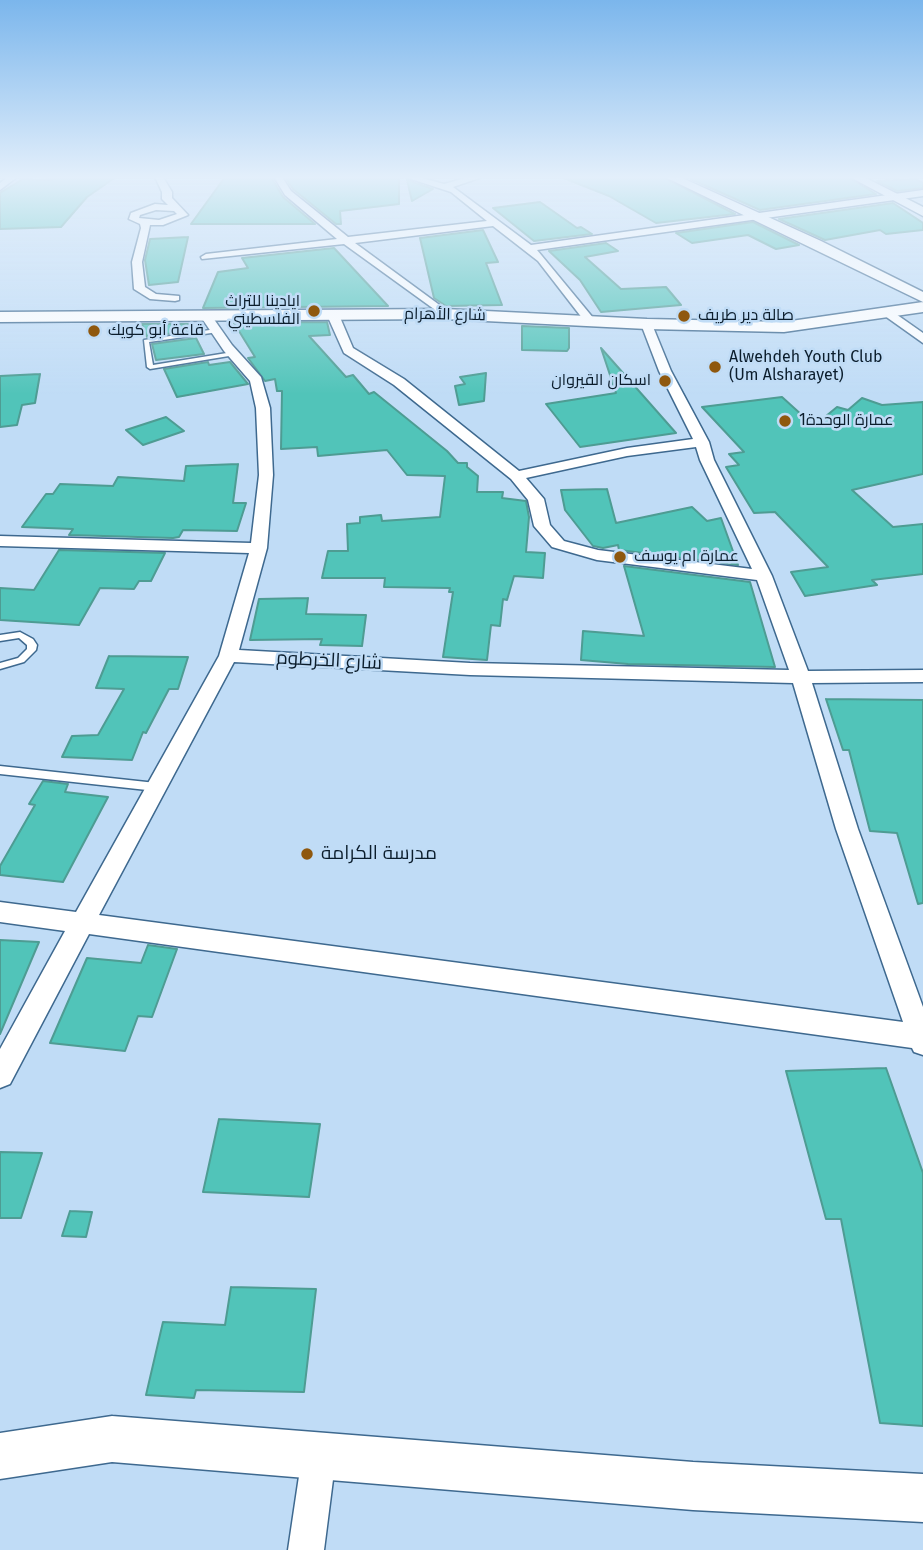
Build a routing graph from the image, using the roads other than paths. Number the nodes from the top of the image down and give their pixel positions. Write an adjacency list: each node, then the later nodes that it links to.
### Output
1 (140, 249): 7 (street)
2 (269, 249): 6 (street)
3 (358, 249): 10 (street)
4 (531, 249): 15 (street)
5 (826, 249): 8 (street)
6 (206, 257)
7 (175, 298)
8 (923, 298)
9 (923, 306): 11 (street, شارع الأهرام)
10 (445, 314): 12 (street, شارع الأهرام); 15 (street, شارع الأهرام)
11 (888, 314): 16 (street, شارع الأهرام); 18 (street)
12 (333, 315): 14 (street, شارع الأهرام); 21 (street)
13 (0, 317): 14 (street, شارع الأهرام)
14 (206, 317): 17 (street)
15 (590, 321): 16 (street, شارع الأهرام)
16 (646, 324): 20 (street)
17 (216, 331): 19 (street); 19 (lane)
18 (923, 339)
19 (233, 354): 23 (street)
20 (702, 442): 21 (street); 24 (street)
21 (516, 476): 24 (street)
22 (0, 541): 23 (street)
23 (259, 548): 26 (street)
24 (764, 576): 29 (street)
25 (0, 638): 27 (lane)
26 (228, 656): 29 (street, شارع الخرطوم); 31 (street)
27 (0, 666)
28 (923, 676): 29 (street, شارع الخرطوم)
29 (801, 677): 34 (street)
30 (0, 770): 31 (lane)
31 (156, 787): 33 (street)
32 (0, 912): 33 (street)
33 (81, 922): 34 (street); 35 (street)
34 (922, 1039)
35 (0, 1075)
36 (0, 1456): 37 (street)
37 (319, 1456): 38 (street); 39 (street)
38 (923, 1498)
39 (306, 1550)

